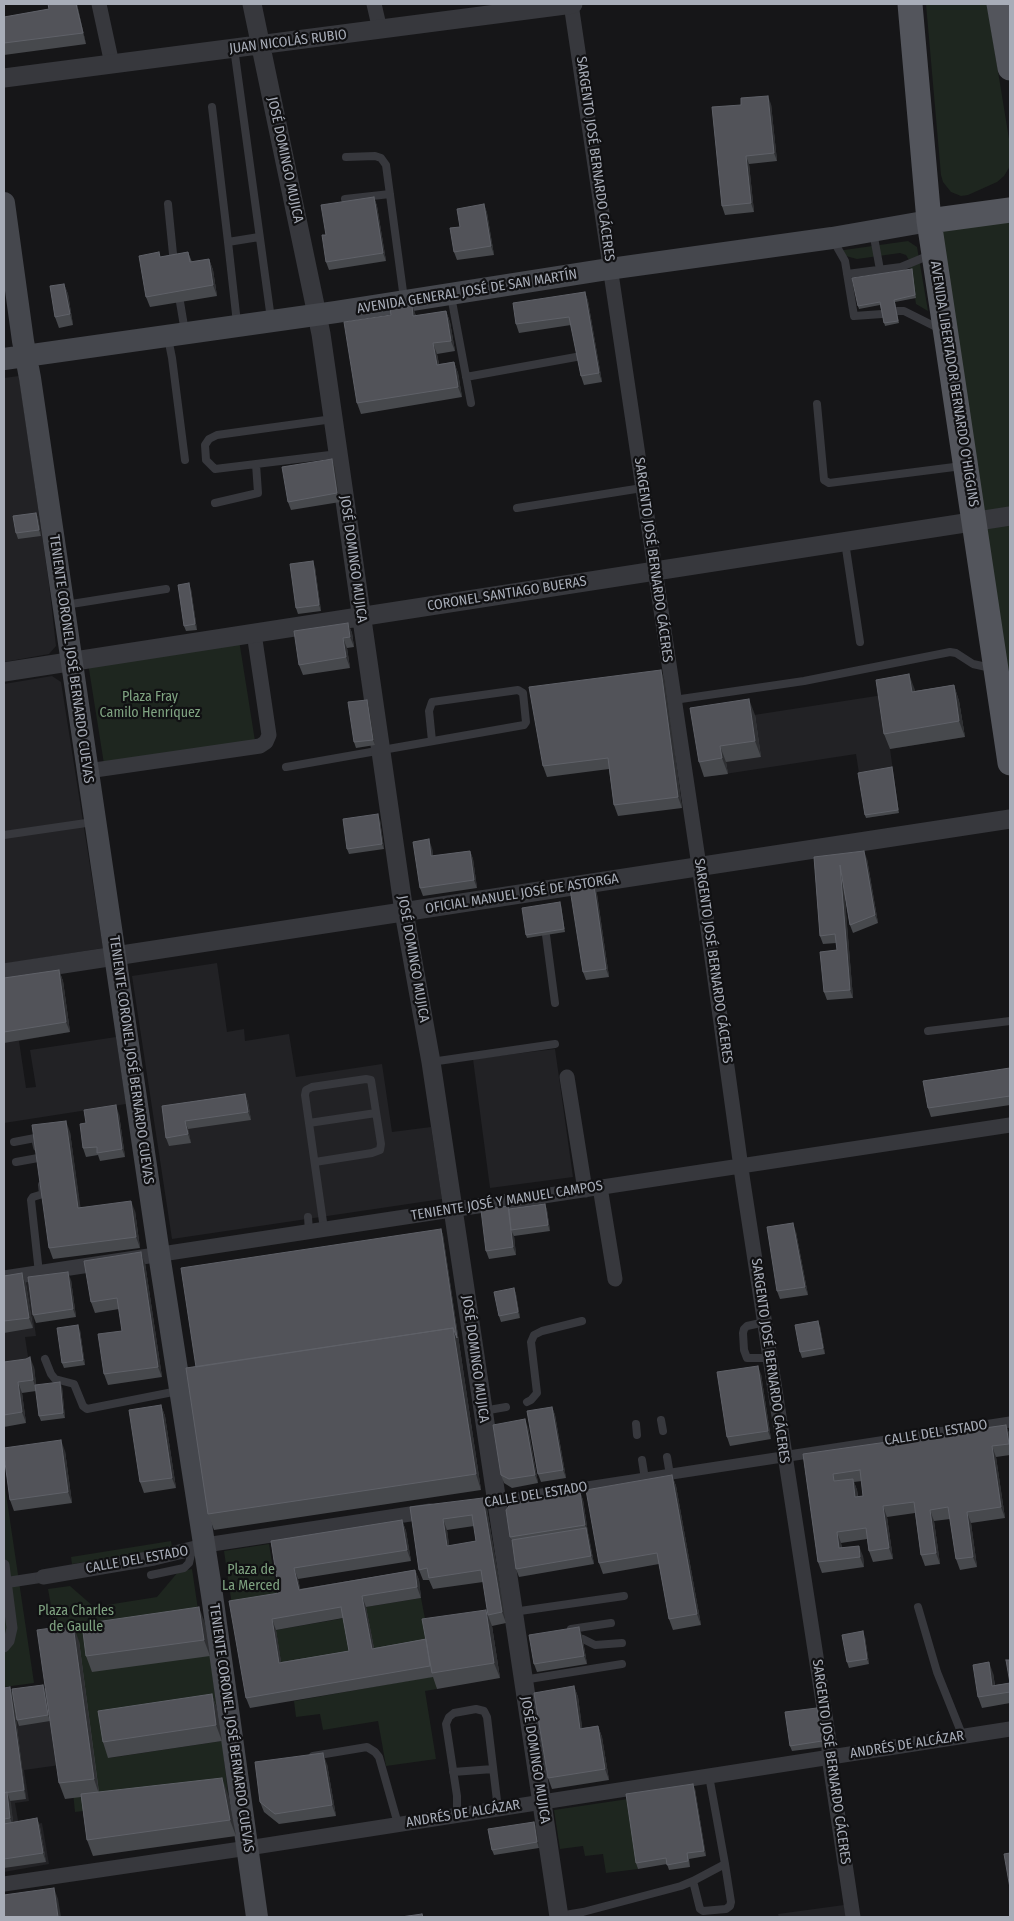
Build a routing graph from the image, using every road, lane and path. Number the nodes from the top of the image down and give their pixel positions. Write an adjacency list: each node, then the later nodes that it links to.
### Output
1 (99, 4): 11 (street)
2 (252, 4): 9 (street, JOSÉ DOMINGO MUJICA)
3 (374, 4): 8 (street)
4 (572, 4): 7 (street, JUAN NICOLÁS RUBIO); 30 (street, SARGENTO JOSÉ BERNARDO CÁCERES)
5 (910, 4): 23 (main road, AVENIDA LIBERTADOR BERNARDO O'HIGGINS)
6 (998, 4): 12 (main road)
7 (517, 8): 8 (street, JUAN NICOLÁS RUBIO)
8 (380, 30): 9 (street, JUAN NICOLÁS RUBIO)
9 (261, 45): 10 (street, JUAN NICOLÁS RUBIO); 38 (street, JOSÉ DOMINGO MUJICA)
10 (234, 48): 11 (street, JUAN NICOLÁS RUBIO); 25 (lane)
11 (112, 64): 13 (street, JUAN NICOLÁS RUBIO)
12 (1010, 68)
13 (6, 79)
14 (212, 106): 27 (lane)
15 (346, 157): 17 (lane)
16 (1010, 193): 22 (main road)
17 (390, 194): 18 (lane); 36 (lane)
18 (345, 199)
19 (4, 203): 43 (main road, TENIENTE CORONEL JOSÉ BERNARDO CUEVAS)
20 (168, 204): 29 (lane)
21 (1010, 210): 22 (main road)
22 (966, 216): 23 (main road)
23 (929, 221): 24 (main road, AVENIDA GENERAL JOSÉ DE SAN MARTÍN); 28 (main road, AVENIDA LIBERTADOR BERNARDO O'HIGGINS)
24 (873, 231): 26 (main road, AVENIDA GENERAL JOSÉ DE SAN MARTÍN); 31 (lane)
25 (259, 237): 27 (lane); 39 (lane)
26 (832, 238): 30 (main road, AVENIDA GENERAL JOSÉ DE SAN MARTÍN); 32 (lane)
27 (228, 242): 40 (lane)
28 (935, 253): 31 (lane); 41 (main road, AVENIDA LIBERTADOR BERNARDO O'HIGGINS)
29 (174, 266)
30 (611, 269): 33 (main road, AVENIDA GENERAL JOSÉ DE SAN MARTÍN); 54 (street, SARGENTO JOSÉ BERNARDO CÁCERES)
31 (881, 273): 32 (lane)
32 (847, 274): 37 (lane)
33 (451, 294): 36 (main road, AVENIDA GENERAL JOSÉ DE SAN MARTÍN); 46 (lane)
34 (904, 300): 41 (lane)
35 (180, 302): 42 (lane)
36 (404, 302): 38 (main road, AVENIDA GENERAL JOSÉ DE SAN MARTÍN)
37 (882, 314)
38 (317, 315): 39 (main road, AVENIDA GENERAL JOSÉ DE SAN MARTÍN); 49 (street, JOSÉ DOMINGO MUJICA)
39 (271, 322): 40 (main road, AVENIDA GENERAL JOSÉ DE SAN MARTÍN)
40 (238, 326): 42 (main road, AVENIDA GENERAL JOSÉ DE SAN MARTÍN)
41 (947, 333): 53 (main road, AVENIDA LIBERTADOR BERNARDO O'HIGGINS)
42 (176, 335): 43 (main road, AVENIDA GENERAL JOSÉ DE SAN MARTÍN); 51 (lane)
43 (27, 357): 45 (main road, AVENIDA GENERAL JOSÉ DE SAN MARTÍN); 62 (main road, TENIENTE CORONEL JOSÉ BERNARDO CUEVAS)
44 (576, 358): 46 (lane)
45 (4, 359)
46 (466, 377): 47 (lane)
47 (471, 403)
48 (817, 404): 53 (lane)
49 (333, 419): 50 (street, JOSÉ DOMINGO MUJICA); 52 (lane)
50 (338, 454): 52 (lane); 63 (street, JOSÉ DOMINGO MUJICA)
51 (185, 460)
52 (256, 464): 55 (lane)
53 (967, 465): 58 (main road, AVENIDA LIBERTADOR BERNARDO O'HIGGINS)
54 (642, 488): 56 (lane); 60 (street, SARGENTO JOSÉ BERNARDO CÁCERES)
55 (215, 503)
56 (517, 508)
57 (1010, 516): 58 (street, CORONEL SANTIAGO BUERAS)
58 (975, 522): 59 (street, CORONEL SANTIAGO BUERAS); 67 (main road, AVENIDA LIBERTADOR BERNARDO O'HIGGINS)
59 (845, 542): 60 (street, CORONEL SANTIAGO BUERAS); 65 (lane)
60 (654, 571): 63 (street, CORONEL SANTIAGO BUERAS); 69 (street, SARGENTO JOSÉ BERNARDO CÁCERES)
61 (166, 589): 62 (lane)
62 (63, 605): 66 (main road, TENIENTE CORONEL JOSÉ BERNARDO CUEVAS)
63 (361, 617): 64 (street, CORONEL SANTIAGO BUERAS); 71 (street, JOSÉ DOMINGO MUJICA)
64 (254, 633): 66 (street, CORONEL SANTIAGO BUERAS); 74 (street)
65 (860, 642)
66 (72, 661): 68 (street, CORONEL SANTIAGO BUERAS); 74 (main road, TENIENTE CORONEL JOSÉ BERNARDO CUEVAS)
67 (996, 669): 69 (lane); 72 (main road, AVENIDA LIBERTADOR BERNARDO O'HIGGINS)
68 (4, 672)
69 (674, 700): 78 (street, SARGENTO JOSÉ BERNARDO CÁCERES)
70 (432, 741): 70 (lane); 71 (lane)
71 (381, 750): 73 (lane); 79 (street, JOSÉ DOMINGO MUJICA)
72 (1010, 763)
73 (286, 767)
74 (88, 771): 76 (main road, TENIENTE CORONEL JOSÉ BERNARDO CUEVAS)
75 (1010, 819): 78 (street, OFICIAL MANUEL JOSÉ DE ASTORGA)
76 (95, 822): 77 (lane); 81 (main road, TENIENTE CORONEL JOSÉ BERNARDO CUEVAS)
77 (4, 835)
78 (699, 867): 79 (street, OFICIAL MANUEL JOSÉ DE ASTORGA); 96 (street, SARGENTO JOSÉ BERNARDO CÁCERES)
79 (404, 912): 81 (street, OFICIAL MANUEL JOSÉ DE ASTORGA); 87 (street, JOSÉ DOMINGO MUJICA)
80 (546, 935): 83 (lane)
81 (115, 956): 82 (street, OFICIAL MANUEL JOSÉ DE ASTORGA); 102 (main road, TENIENTE CORONEL JOSÉ BERNARDO CUEVAS)
82 (4, 973)
83 (556, 1003)
84 (1010, 1021): 85 (lane)
85 (928, 1031)
86 (555, 1044): 87 (lane)
87 (431, 1062): 100 (street, JOSÉ DOMINGO MUJICA)
88 (567, 1078): 99 (street)
89 (376, 1112): 90 (lane); 90 (lane); 95 (lane)
90 (309, 1123): 95 (lane)
91 (1010, 1125): 96 (street, TENIENTE JOSÉ Y MANUEL CAMPOS)
92 (14, 1142): 93 (lane)
93 (38, 1158): 94 (lane); 97 (lane)
94 (16, 1162)
95 (315, 1162): 101 (lane)
96 (741, 1166): 99 (street, TENIENTE JOSÉ Y MANUEL CAMPOS); 107 (street, SARGENTO JOSÉ BERNARDO CÁCERES)
97 (40, 1167)
98 (41, 1176): 103 (lane)
99 (592, 1188): 100 (street, TENIENTE JOSÉ Y MANUEL CAMPOS); 105 (street)
100 (453, 1210): 101 (street, TENIENTE JOSÉ Y MANUEL CAMPOS); 113 (street, JOSÉ DOMINGO MUJICA)
101 (314, 1226): 102 (street, TENIENTE JOSÉ Y MANUEL CAMPOS)
102 (159, 1254): 103 (street, TENIENTE JOSÉ Y MANUEL CAMPOS); 110 (main road, TENIENTE CORONEL JOSÉ BERNARDO CUEVAS)
103 (39, 1272): 104 (street, TENIENTE JOSÉ Y MANUEL CAMPOS)
104 (4, 1278)
105 (615, 1279)
106 (582, 1321): 111 (lane)
107 (765, 1322): 108 (street, SARGENTO JOSÉ BERNARDO CÁCERES); 108 (lane)
108 (771, 1358): 120 (street, SARGENTO JOSÉ BERNARDO CÁCERES)
109 (45, 1360): 110 (lane)
110 (181, 1391): 126 (main road, TENIENTE CORONEL JOSÉ BERNARDO CUEVAS)
111 (527, 1402)
112 (506, 1406): 113 (lane)
113 (483, 1411): 124 (street, JOSÉ DOMINGO MUJICA)
114 (661, 1420): 117 (lane)
115 (1010, 1422): 120 (street, CALLE DEL ESTADO)
116 (636, 1424): 118 (lane)
117 (663, 1431)
118 (638, 1435)
119 (667, 1457): 122 (lane)
120 (786, 1457): 122 (street, CALLE DEL ESTADO); 144 (street, SARGENTO JOSÉ BERNARDO CÁCERES)
121 (642, 1460): 123 (lane)
122 (670, 1475): 123 (street, CALLE DEL ESTADO)
123 (645, 1479): 124 (street, CALLE DEL ESTADO)
124 (491, 1502): 133 (street, JOSÉ DOMINGO MUJICA)
125 (447, 1509): 126 (street, CALLE DEL ESTADO)
126 (198, 1548): 128 (lane); 129 (street, CALLE DEL ESTADO); 152 (main road, TENIENTE CORONEL JOSÉ BERNARDO CUEVAS)
127 (4, 1565): 130 (street)
128 (152, 1575)
129 (43, 1577): 130 (street, CALLE DEL ESTADO)
130 (5, 1583): 138 (street)
131 (624, 1596): 133 (lane)
132 (918, 1606): 142 (lane)
133 (513, 1612): 140 (street, JOSÉ DOMINGO MUJICA)
134 (611, 1623): 135 (lane)
135 (564, 1630)
136 (583, 1639): 137 (lane)
137 (622, 1643)
138 (4, 1648)
139 (622, 1664): 140 (lane)
140 (523, 1680): 148 (street, JOSÉ DOMINGO MUJICA)
141 (1010, 1729): 142 (street, ANDRÉS DE ALCÁZAR)
142 (963, 1737): 144 (street, ANDRÉS DE ALCÁZAR)
143 (307, 1757): 151 (lane)
144 (829, 1757): 147 (street, ANDRÉS DE ALCÁZAR); 158 (street, SARGENTO JOSÉ BERNARDO CÁCERES)
145 (493, 1769): 146 (lane); 146 (lane); 149 (lane)
146 (452, 1772): 150 (lane)
147 (709, 1776): 148 (street, ANDRÉS DE ALCÁZAR); 153 (lane)
148 (541, 1802): 149 (street, ANDRÉS DE ALCÁZAR); 157 (street, JOSÉ DOMINGO MUJICA)
149 (498, 1808): 150 (street, ANDRÉS DE ALCÁZAR)
150 (457, 1815): 151 (street, ANDRÉS DE ALCÁZAR)
151 (398, 1824): 152 (street, ANDRÉS DE ALCÁZAR)
152 (248, 1848): 155 (street, ANDRÉS DE ALCÁZAR); 156 (main road, TENIENTE CORONEL JOSÉ BERNARDO CUEVAS)
153 (725, 1864): 154 (lane); 154 (lane)
154 (693, 1881): 157 (lane)
155 (4, 1884)
156 (257, 1917)
157 (559, 1917)
158 (853, 1917)

